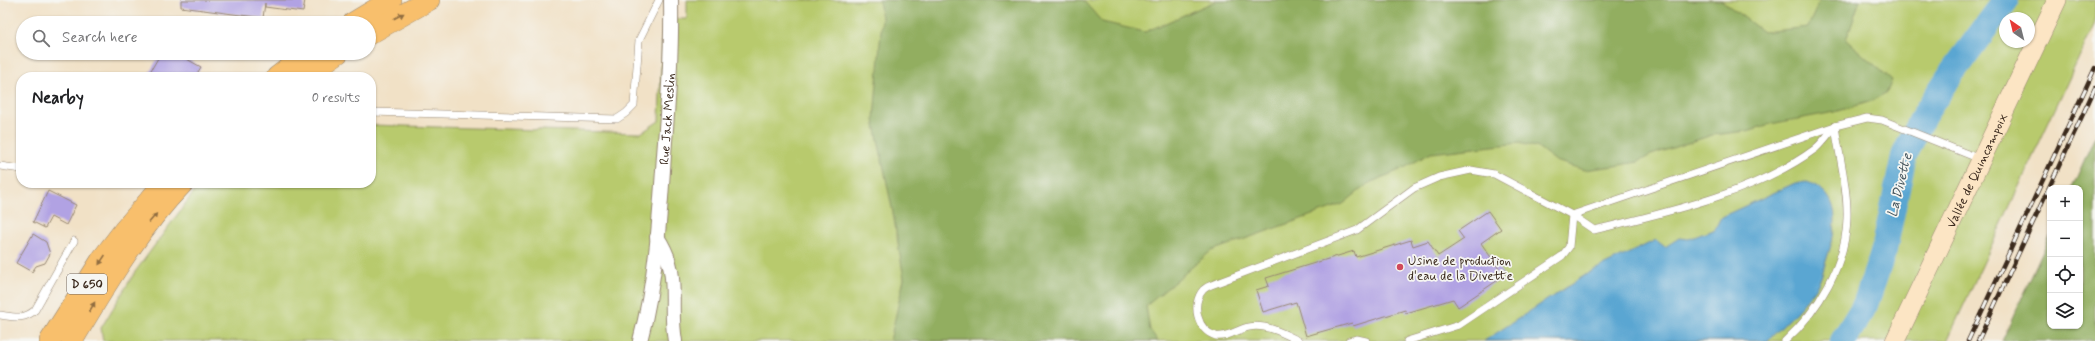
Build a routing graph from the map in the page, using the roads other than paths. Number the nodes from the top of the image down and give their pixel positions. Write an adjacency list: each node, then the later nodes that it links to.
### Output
1 (392, 0): 6 (main road)
2 (429, 0): 7 (main road, one-way to 2)
3 (659, 0): 12 (lane)
4 (671, 0): 20 (street, Rue Jack Meslin)
5 (2057, 0): 14 (main road, Vallée de Quincampoix)
6 (365, 16)
7 (376, 30)
8 (299, 60): 10 (main road)
9 (328, 60): 11 (main road)
10 (283, 72)
11 (310, 72)
12 (376, 112)
13 (1835, 126): 14 (lane); 19 (lane); 19 (lane); 31 (lane)
14 (1981, 159): 32 (main road, Vallée de Quincampoix)
15 (0, 166): 16 (lane)
16 (16, 168)
17 (160, 188): 23 (main road, D 650, one-way to 23)
18 (179, 188): 24 (main road, D 650, one-way to 18)
19 (1572, 215): 27 (lane); 30 (lane)
20 (657, 238): 25 (street, Rue Jack Meslin); 26 (street)
21 (74, 241): 22 (lane)
22 (0, 315)
23 (50, 341)
24 (72, 341)
25 (640, 341)
26 (675, 341)
27 (1299, 341)
28 (1349, 341): 29 (lane)
29 (1366, 341)
30 (1407, 341)
31 (1785, 341)
32 (1895, 341)

